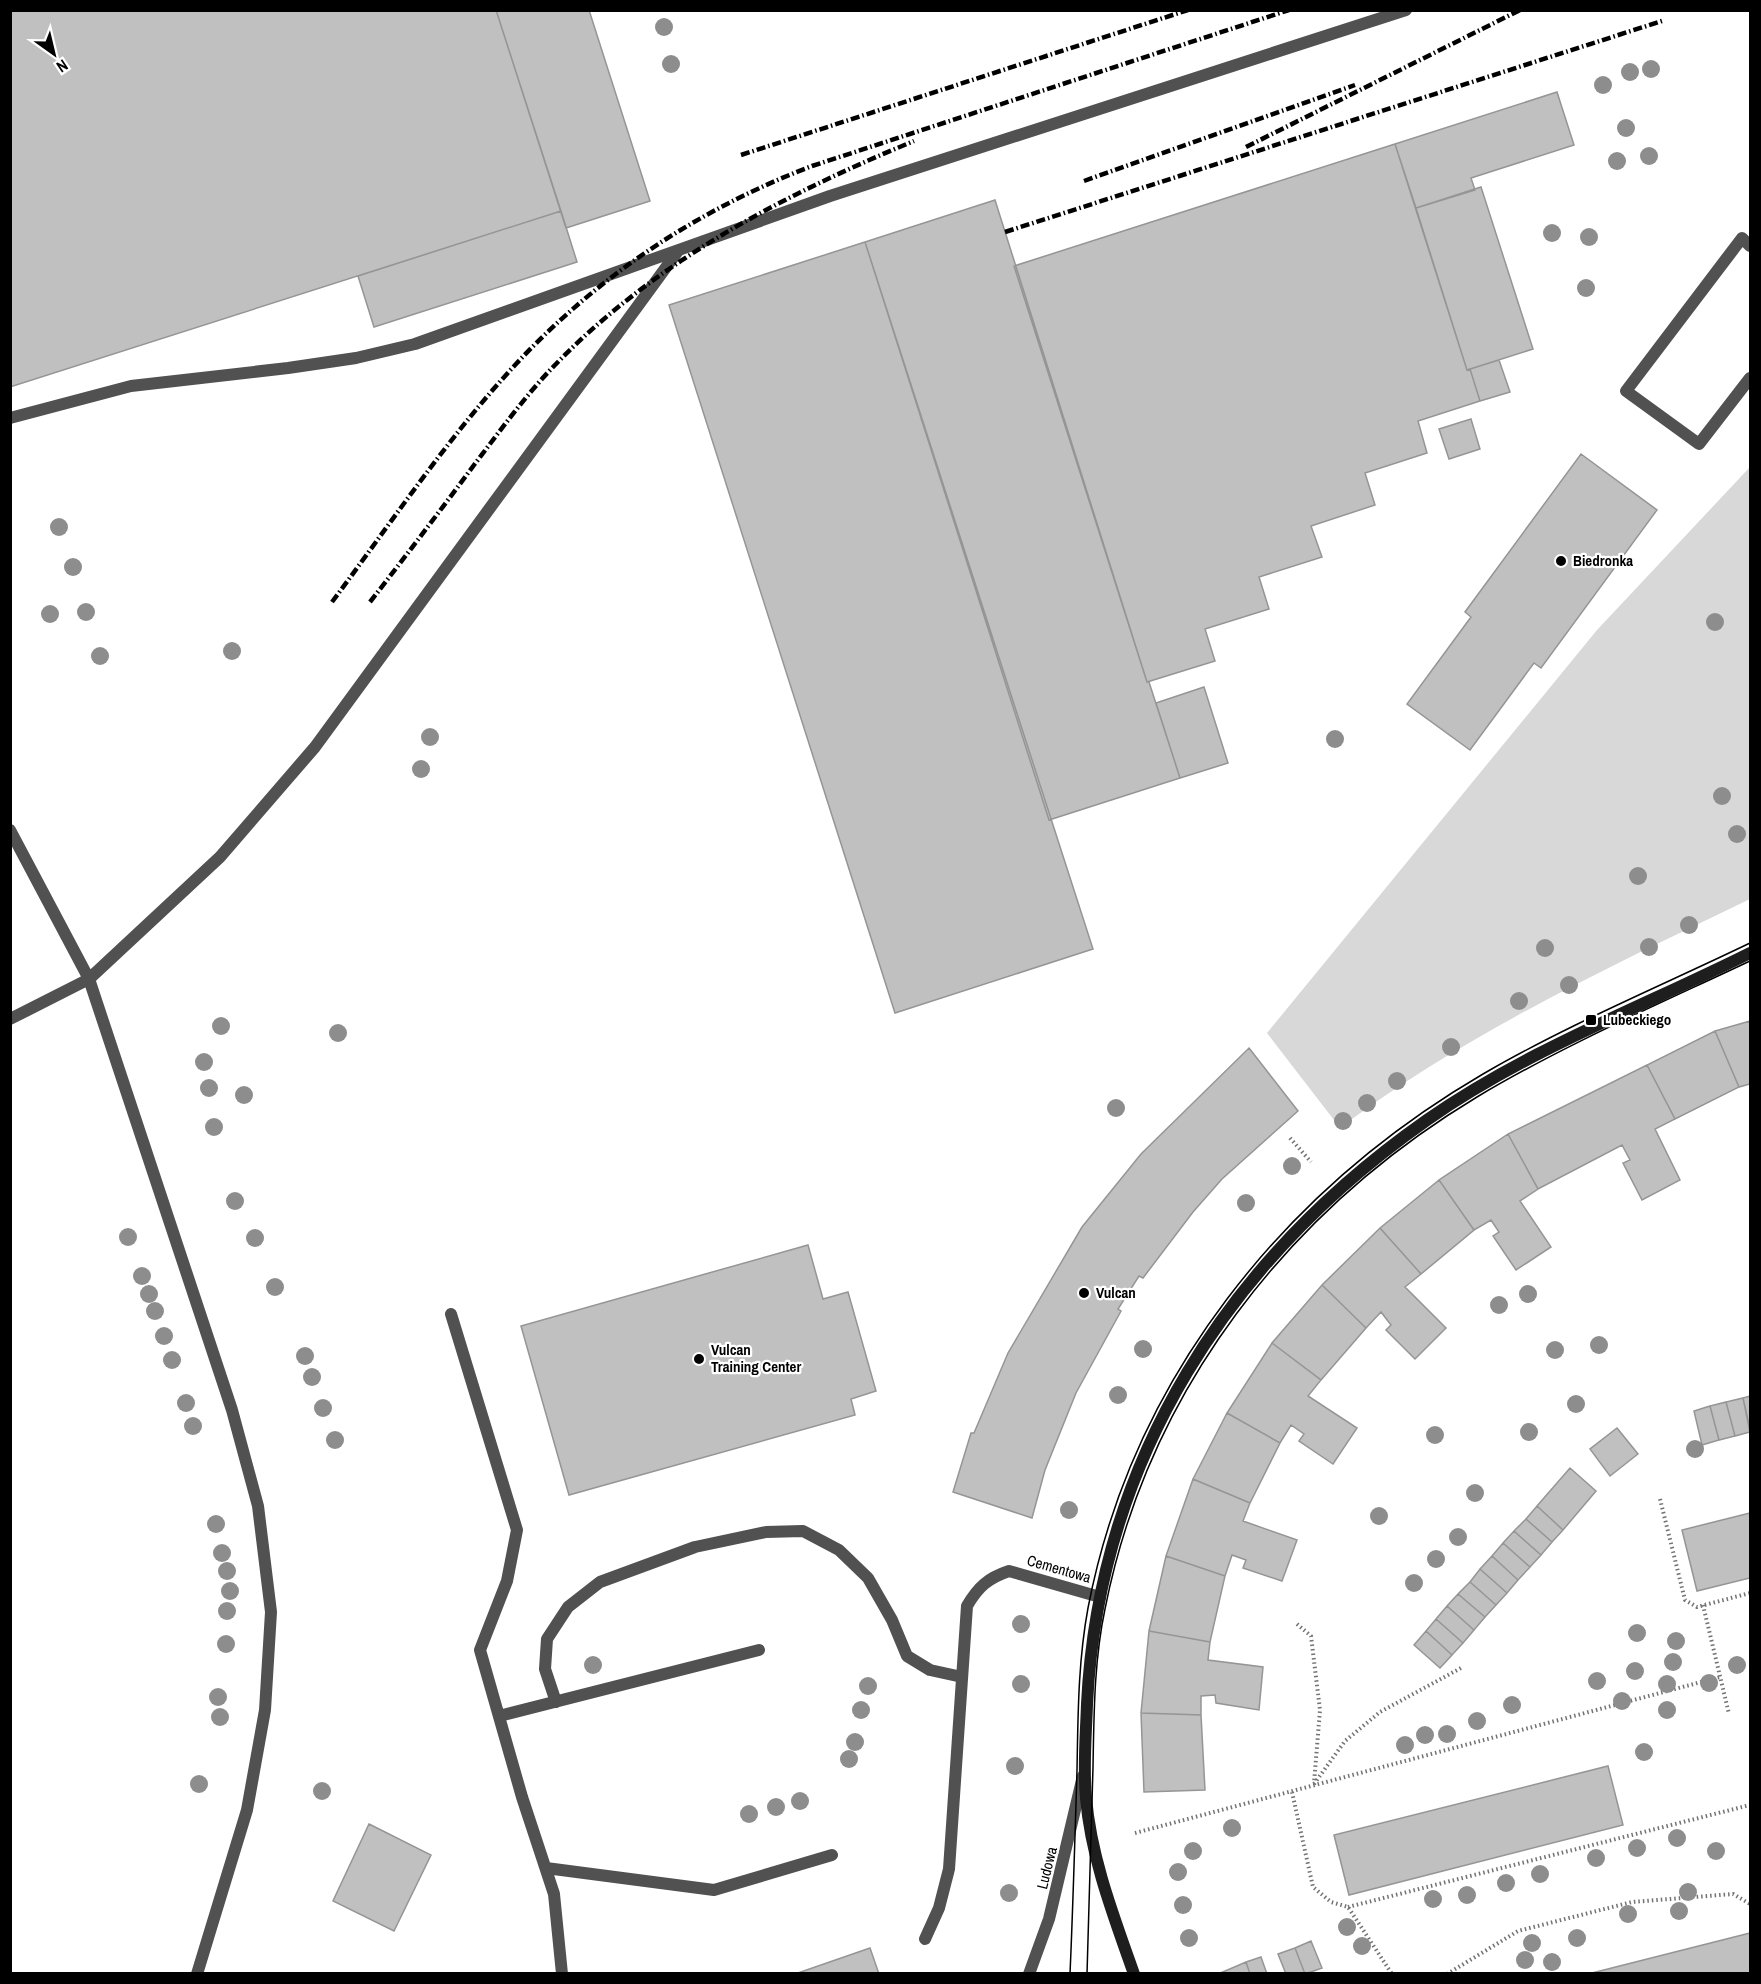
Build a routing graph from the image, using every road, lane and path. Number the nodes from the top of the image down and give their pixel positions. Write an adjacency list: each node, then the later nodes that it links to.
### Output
1 (1406, 10): 3 (street)
2 (1750, 246): 4 (street)
3 (679, 250): 5 (street); 8 (street)
4 (1750, 378)
5 (10, 418)
6 (10, 830): 8 (street)
7 (1750, 953): 15 (street)
8 (89, 979): 9 (street); 35 (street)
9 (10, 1019)
10 (1290, 1138): 11 (path)
11 (1311, 1162)
12 (450, 1314): 24 (street)
13 (1660, 1499): 16 (path)
14 (1750, 1593): 16 (path)
15 (1100, 1597): 20 (street, Cementowa); 25 (street)
16 (1703, 1605): 21 (path)
17 (1297, 1624): 26 (path)
18 (759, 1650): 22 (street)
19 (1461, 1668): 26 (path)
20 (962, 1677): 22 (street); 34 (street)
21 (1720, 1677): 23 (path); 26 (path)
22 (556, 1702): 24 (street)
23 (1729, 1714)
24 (499, 1716): 31 (street)
25 (1085, 1766): 37 (street, Ludowa); 38 (street)
26 (1314, 1784): 27 (path)
27 (1292, 1792): 29 (path); 33 (path)
28 (1750, 1805): 33 (path)
29 (1136, 1833)
30 (832, 1855): 31 (street)
31 (546, 1868): 36 (street)
32 (1750, 1904): 40 (path)
33 (1348, 1907): 39 (path)
34 (925, 1939)
35 (197, 1974)
36 (561, 1974)
37 (1029, 1974)
38 (1134, 1974)
39 (1392, 1974)
40 (1447, 1974)

